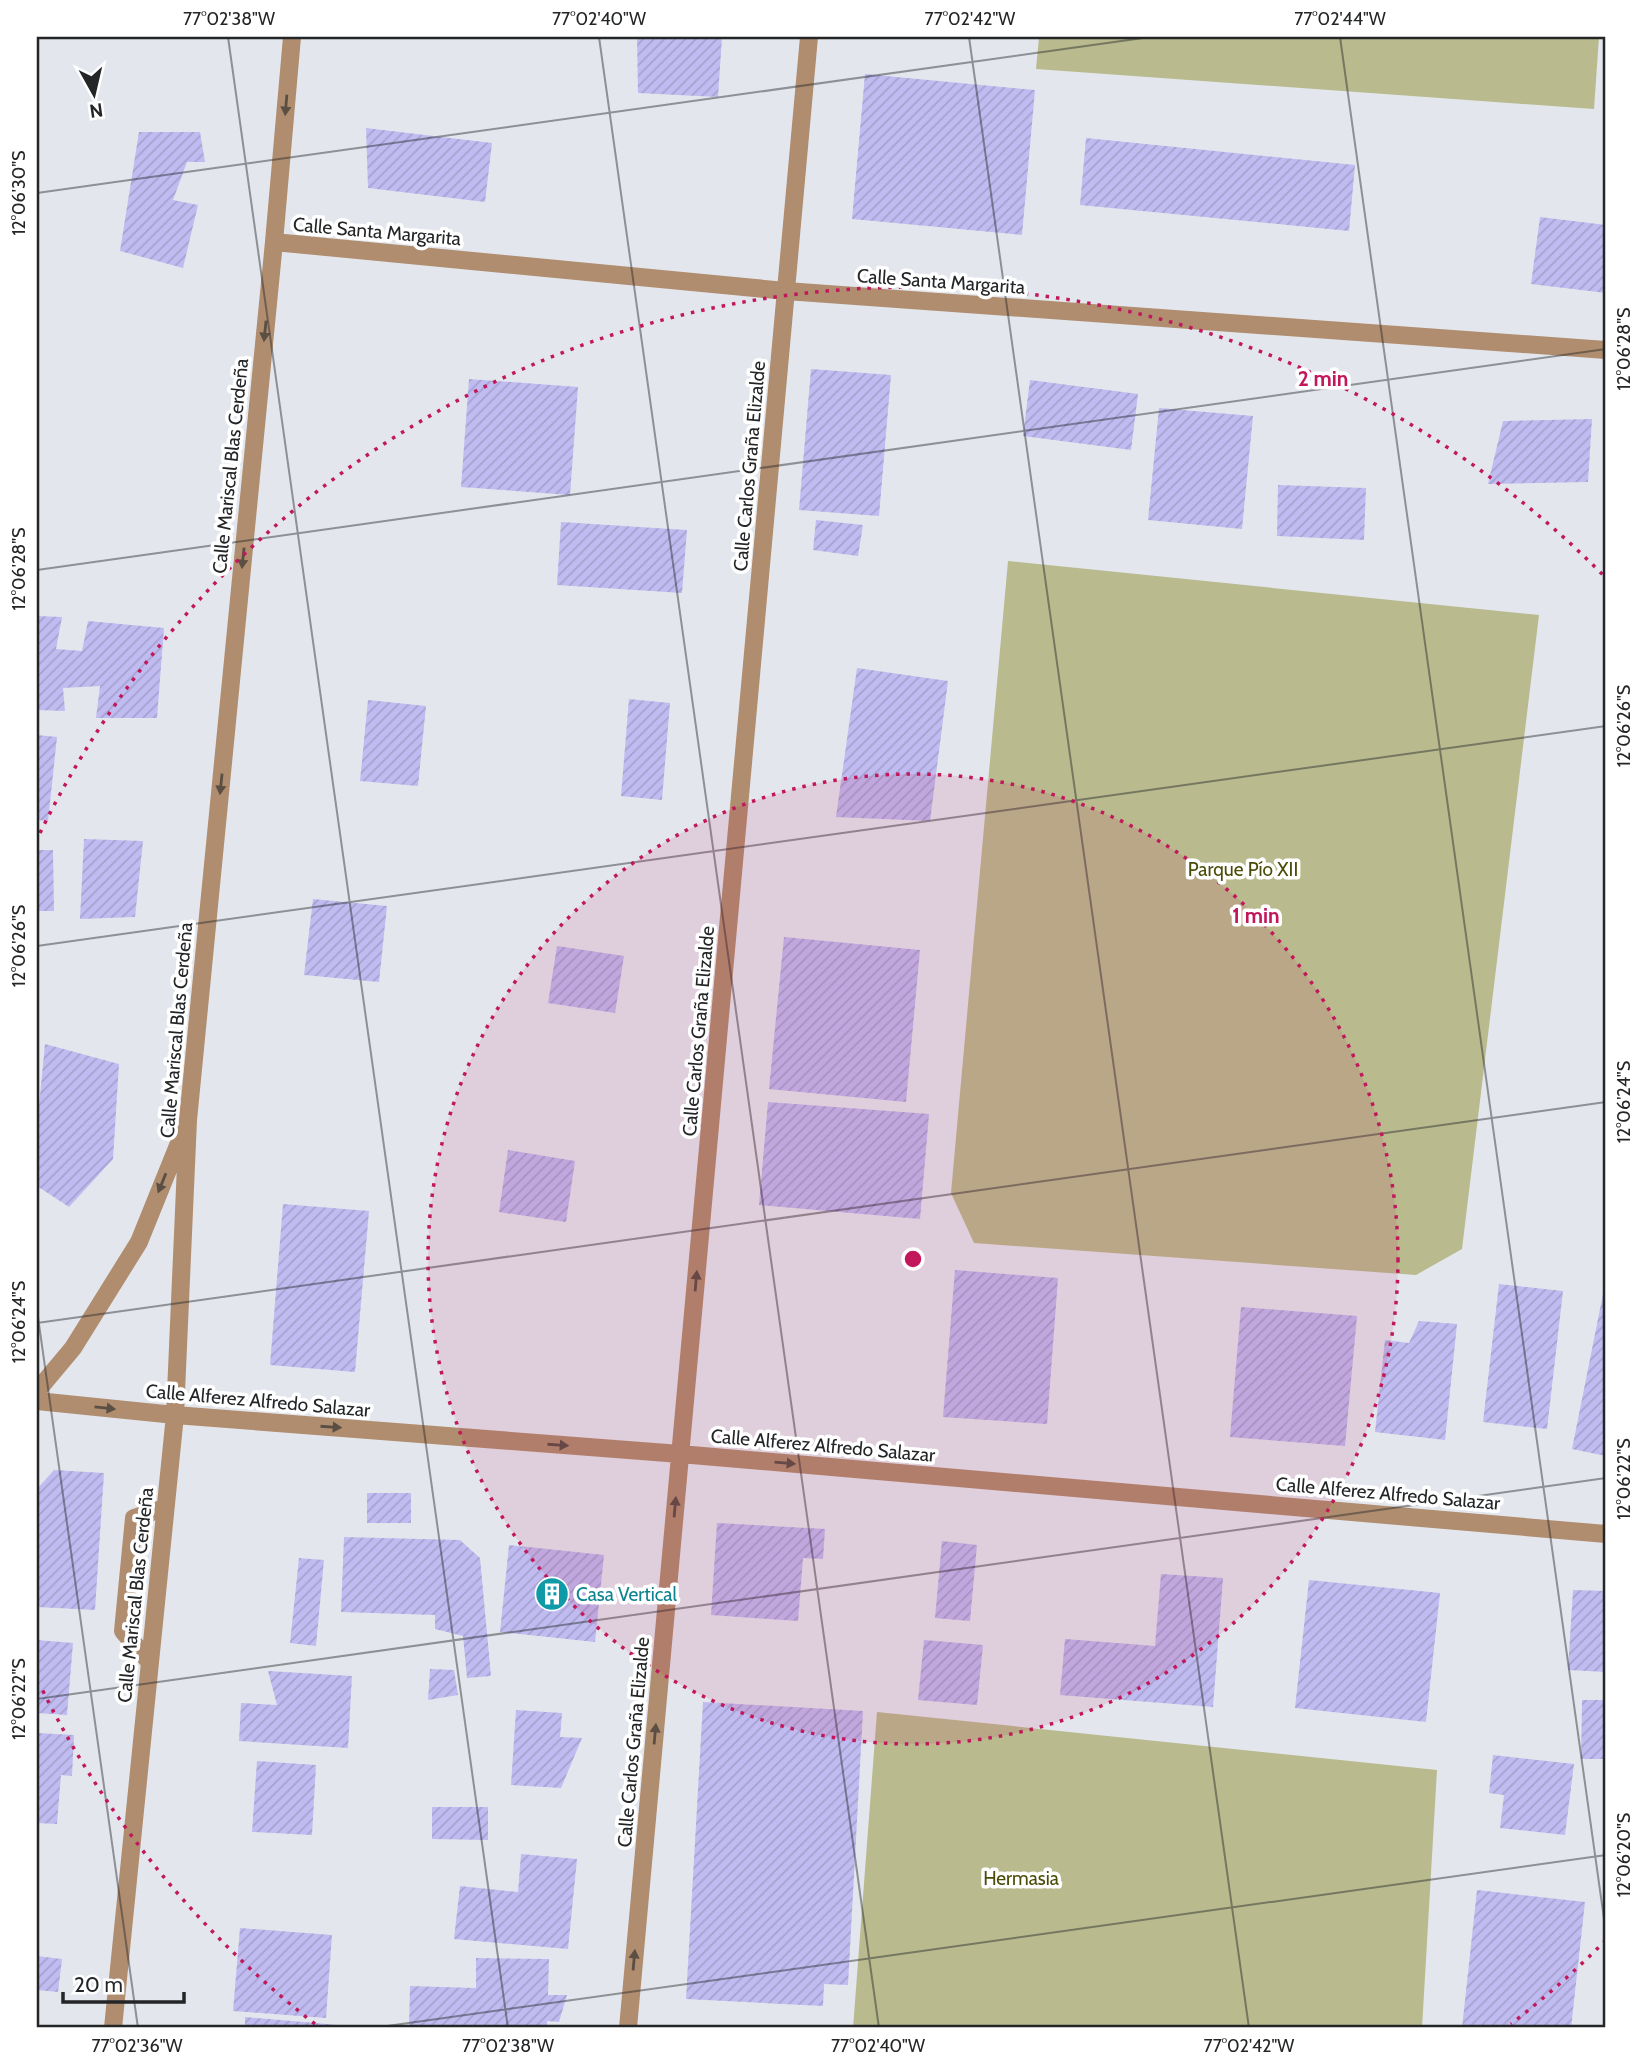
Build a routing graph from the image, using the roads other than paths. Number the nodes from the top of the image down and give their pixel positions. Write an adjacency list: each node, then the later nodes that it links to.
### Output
1 (292, 37): 3 (street, Calle Mariscal Blas Cerdeña, one-way to 3)
2 (809, 37): 4 (street, Calle Carlos Graña Elizalde)
3 (274, 242): 4 (street, Calle Santa Margarita); 6 (street, Calle Mariscal Blas Cerdeña, one-way to 6)
4 (786, 291): 5 (street, Calle Santa Margarita); 10 (street, Calle Carlos Graña Elizalde, one-way to 4)
5 (1606, 350)
6 (188, 1120): 7 (street, one-way to 7); 9 (street, Calle Mariscal Blas Cerdeña)
7 (37, 1391)
8 (37, 1401): 9 (street, Calle Alferez Alfredo Salazar, one-way to 9)
9 (175, 1415): 10 (street, Calle Alferez Alfredo Salazar, one-way to 10); 11 (street, Calle Mariscal Blas Cerdeña)
10 (680, 1454): 12 (street, Calle Alferez Alfredo Salazar, one-way to 12); 15 (street, Calle Carlos Graña Elizalde, one-way to 10)
11 (164, 1508): 13 (street, Calle Mariscal Blas Cerdeña); 13 (street)
12 (1606, 1534)
13 (149, 1661): 14 (street, Calle Mariscal Blas Cerdeña)
14 (113, 2028)
15 (628, 2028)

